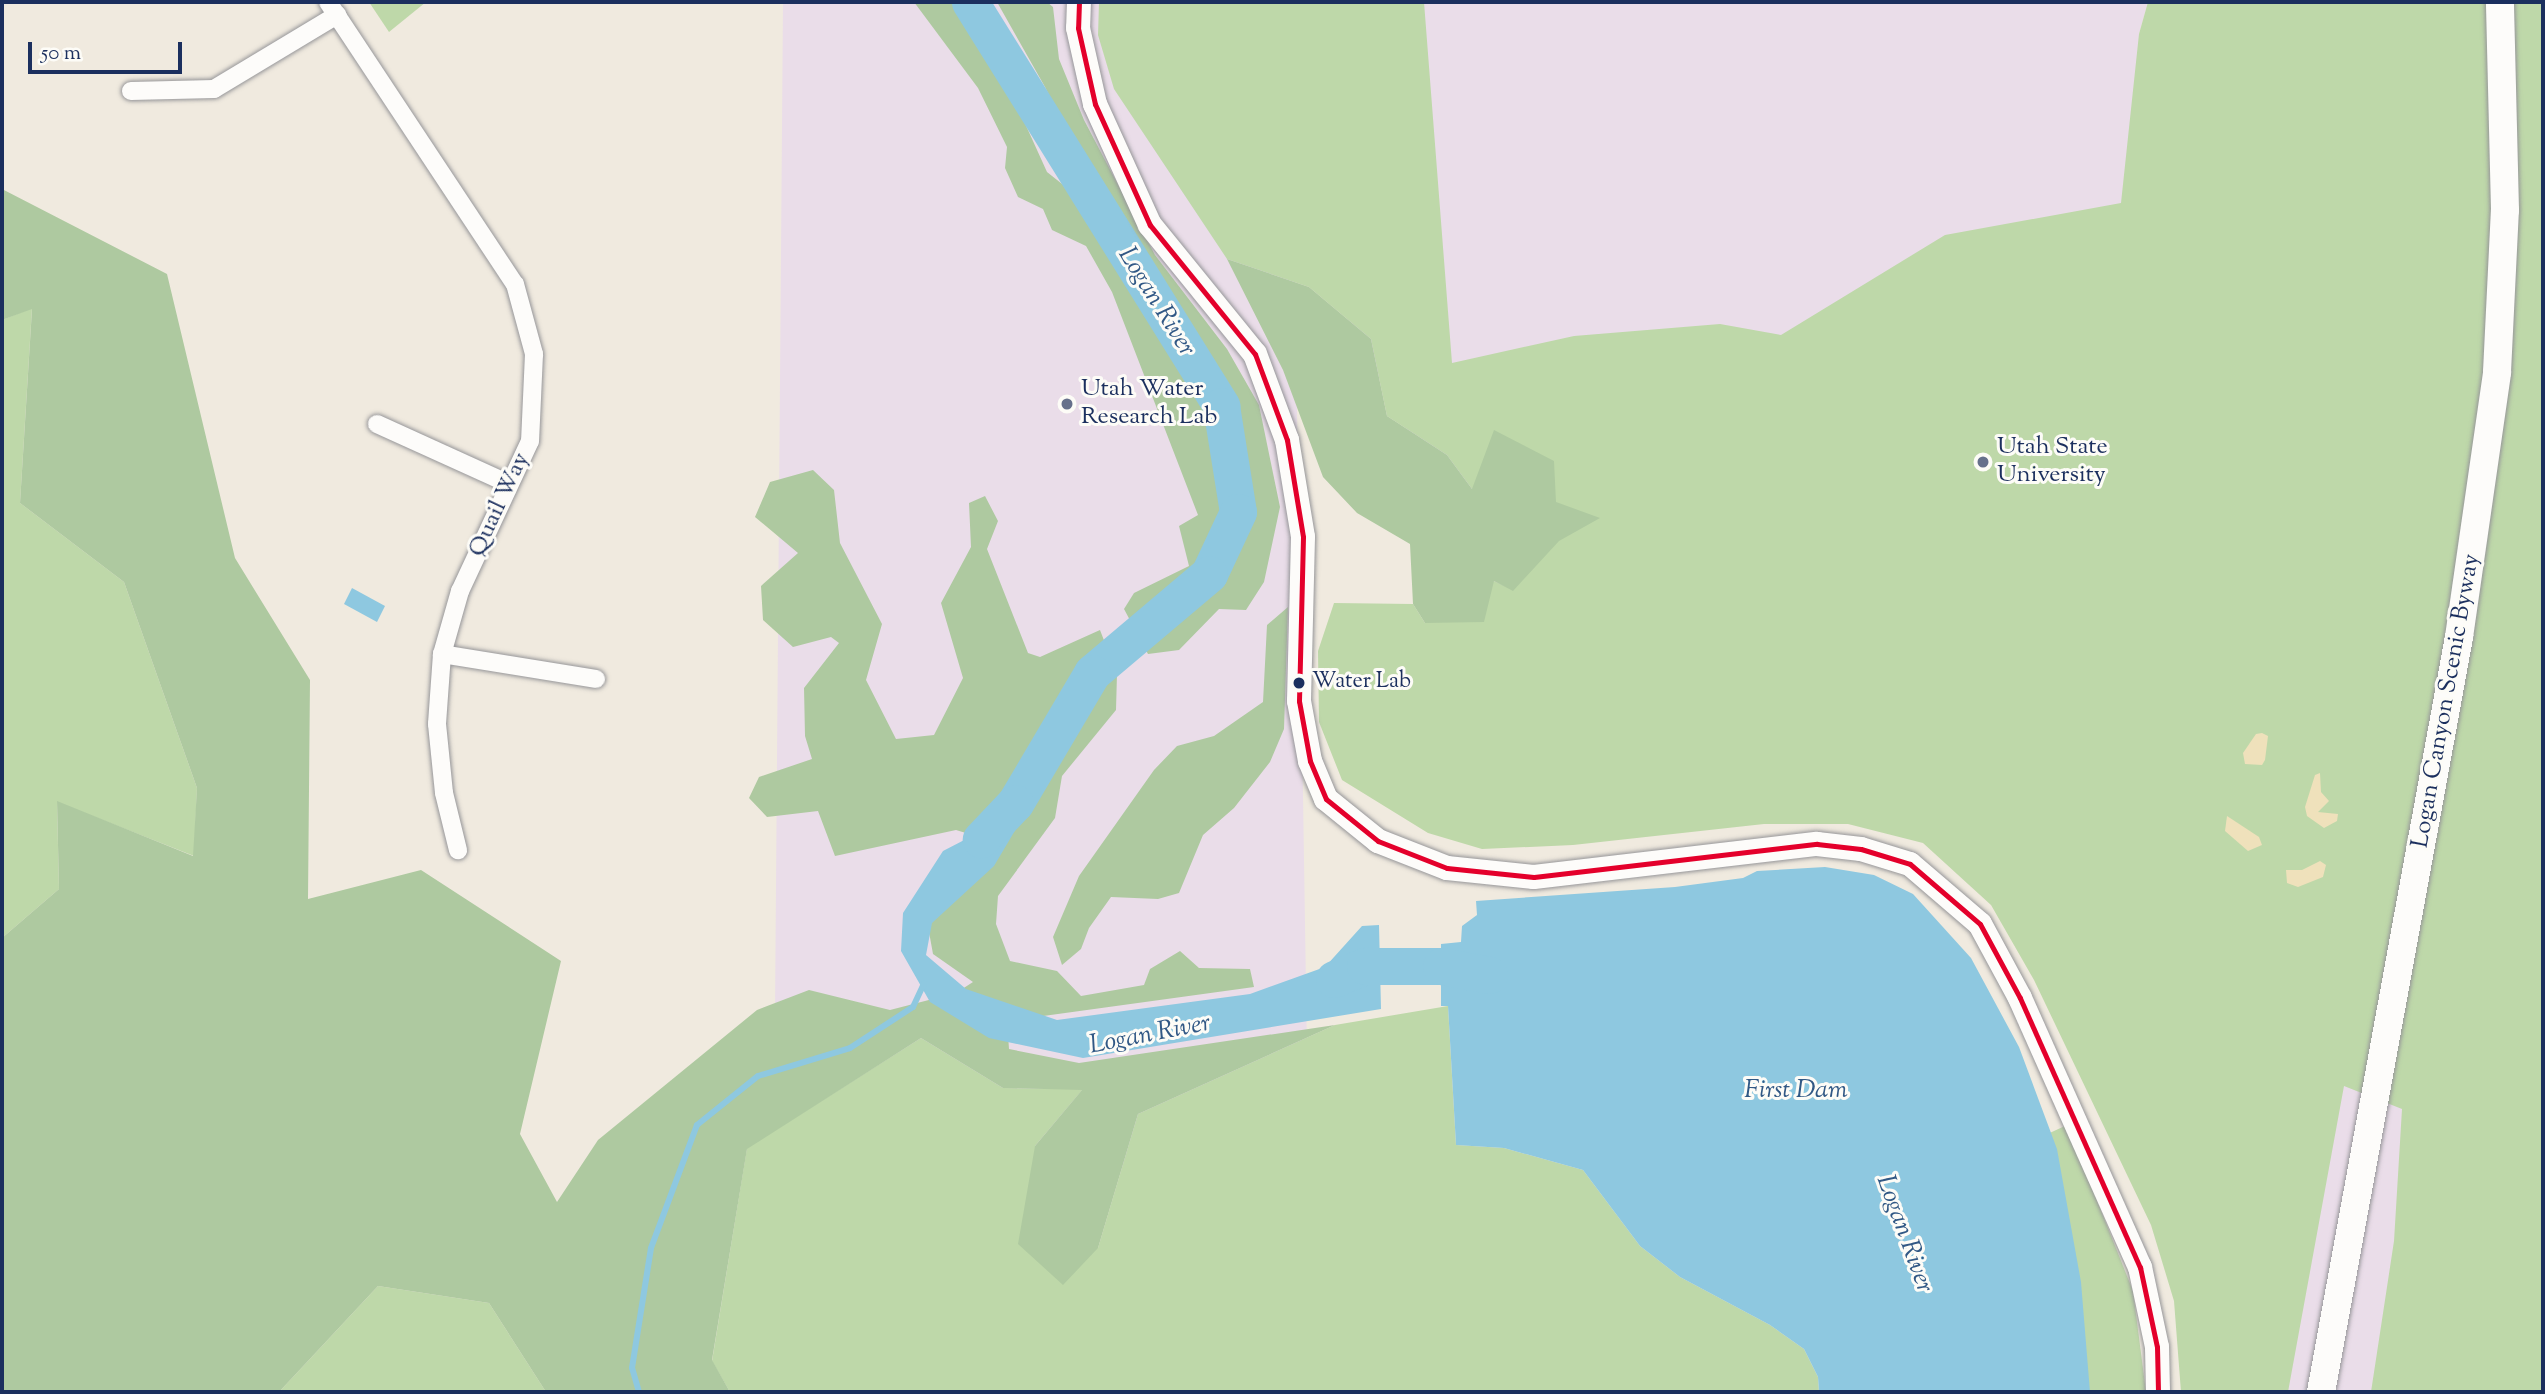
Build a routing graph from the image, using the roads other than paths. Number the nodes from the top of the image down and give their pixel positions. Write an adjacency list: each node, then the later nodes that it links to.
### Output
1 (1079, 2): 10 (street)
2 (2500, 2): 11 (main road, Logan Canyon Scenic Byway)
3 (332, 9): 4 (street); 6 (street, Quail Way)
4 (131, 91)
5 (377, 424): 6 (street)
6 (509, 484): 7 (street, Quail Way)
7 (442, 654): 8 (street); 9 (street, Quail Way)
8 (596, 679)
9 (458, 850)
10 (2158, 1392)
11 (2321, 1392)

